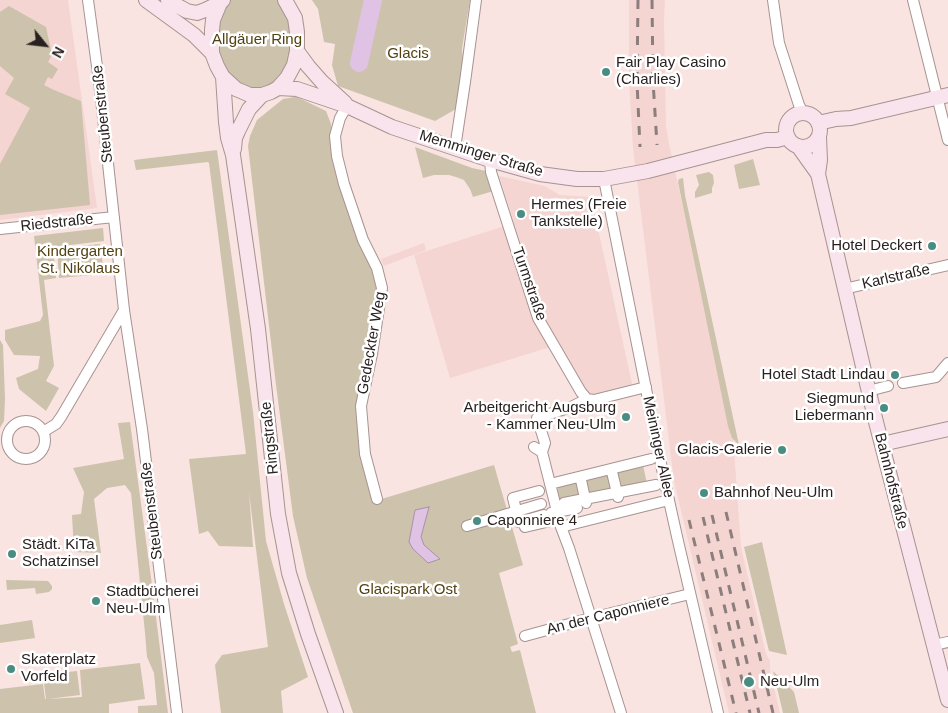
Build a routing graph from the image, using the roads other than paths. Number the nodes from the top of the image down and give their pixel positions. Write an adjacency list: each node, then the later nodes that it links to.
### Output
1 (146, 0): 10 (street)
2 (168, 0): 7 (street)
3 (285, 0): 9 (street)
4 (476, 0): 20 (street)
5 (773, 0): 16 (street)
6 (912, 0): 14 (street)
7 (222, 1): 10 (street)
8 (89, 3): 25 (street, Steubenstraße)
9 (297, 51): 12 (street); 15 (street, Memminger Straße)
10 (212, 53): 11 (street)
11 (223, 77): 13 (street); 21 (street, Ringstraße)
12 (278, 88): 13 (street); 15 (street, Memminger Straße)
13 (262, 95): 21 (street, Ringstraße)
14 (942, 97): 17 (street); 19 (street)
15 (347, 106): 20 (street, Memminger Straße); 44 (street, Gedeckter Weg)
16 (800, 109): 17 (street); 18 (street)
17 (819, 130): 18 (street); 23 (street, Bahnhofstraße)
18 (791, 138): 23 (street, Bahnhofstraße); 24 (street, Memminger Straße)
19 (948, 140)
20 (455, 148): 22 (street, Memminger Straße)
21 (233, 155): 60 (street, Ringstraße)
22 (490, 160): 24 (street, Memminger Straße); 35 (street, Turmstraße)
23 (818, 174): 28 (street, Bahnhofstraße)
24 (604, 179): 33 (street, Meininger Allee)
25 (114, 218): 26 (street, Riedstraße); 29 (street, Steubenstraße)
26 (0, 229)
27 (948, 265): 28 (street, Karlstraße)
28 (844, 289): 34 (street, Bahnhofstraße)
29 (124, 310): 37 (street); 59 (street, Steubenstraße)
30 (948, 363): 31 (street)
31 (903, 383)
32 (888, 386): 34 (street)
33 (646, 387): 35 (street); 46 (street, Meininger Allee)
34 (868, 391): 38 (street, Bahnhofstraße)
35 (587, 399): 43 (street)
36 (948, 429): 38 (street)
37 (43, 432)
38 (882, 444): 57 (street, Bahnhofstraße)
39 (651, 459): 43 (street)
40 (612, 472): 45 (street)
41 (581, 480): 47 (street)
42 (656, 486): 45 (street)
43 (546, 488): 48 (street); 49 (street)
44 (377, 499)
45 (619, 500): 46 (street); 47 (street); 50 (street)
46 (669, 500): 53 (street, Meininger Allee)
47 (583, 503): 48 (street); 50 (street)
48 (554, 510): 49 (street); 50 (street); 52 (street); 52 (street); 54 (street)
49 (517, 512): 51 (street); 52 (street)
50 (590, 519)
51 (467, 526)
52 (522, 527)
53 (690, 594): 54 (street, An der Caponniere); 62 (street, Meininger Allee)
54 (591, 618): 55 (street, An der Caponniere); 61 (street)
55 (526, 636)
56 (948, 642): 57 (street)
57 (934, 645): 58 (street, Bahnhofstraße)
58 (948, 700)
59 (177, 713)
60 (336, 713)
61 (621, 713)
62 (718, 713)

